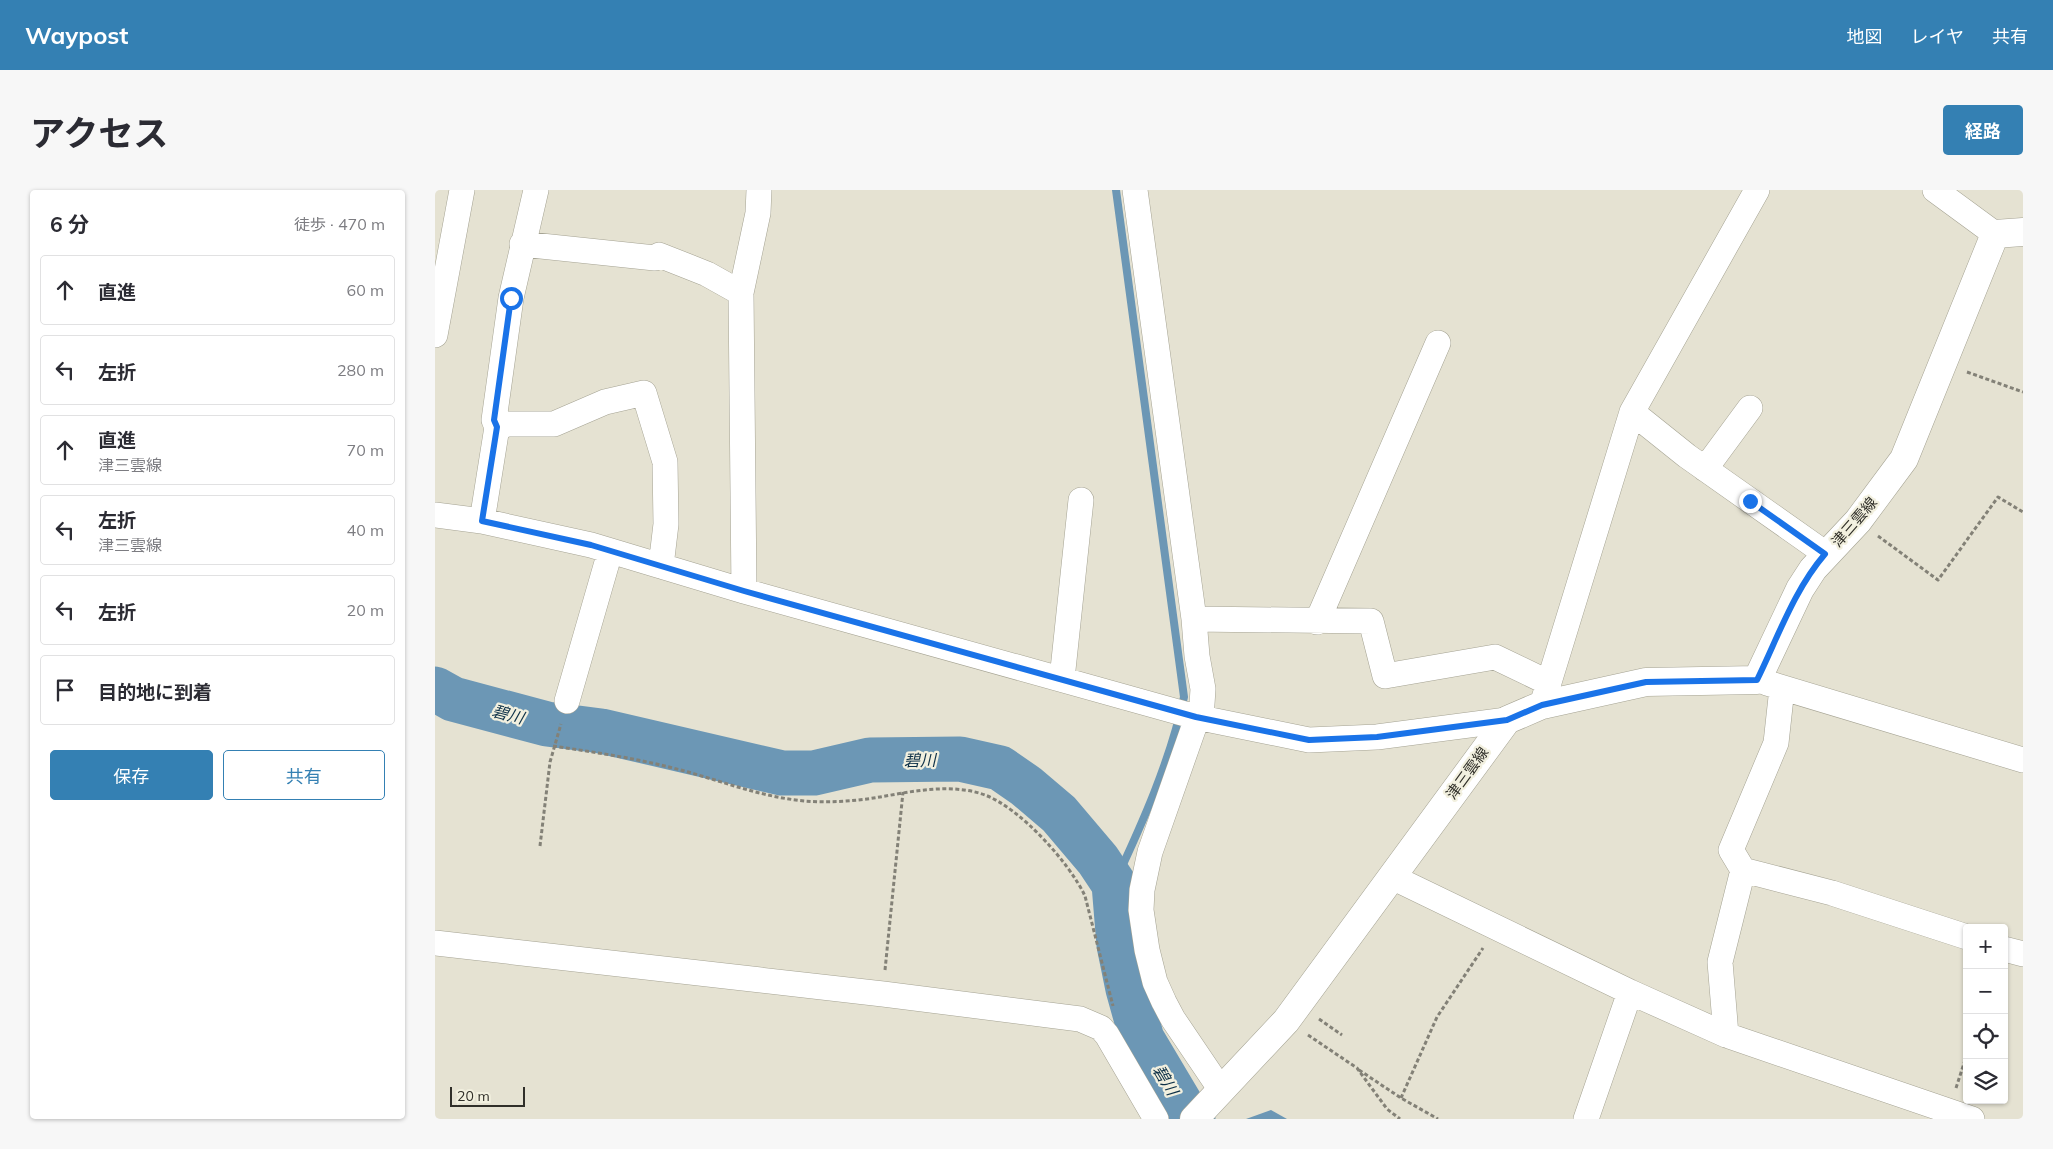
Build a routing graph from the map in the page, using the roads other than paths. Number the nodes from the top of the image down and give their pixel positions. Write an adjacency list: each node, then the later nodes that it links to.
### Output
1 (462, 190): 11 (street)
2 (536, 190): 9 (street)
3 (759, 190): 10 (street)
4 (1135, 190): 24 (street)
5 (1757, 190): 14 (street)
6 (1935, 190): 8 (street)
7 (2023, 232): 8 (main road)
8 (1995, 234): 21 (main road, 津三雲線)
9 (522, 244): 10 (street); 15 (street)
10 (741, 293): 23 (street)
11 (435, 335)
12 (1438, 343): 25 (street)
13 (1751, 408): 16 (street)
14 (1632, 412): 16 (street); 28 (street)
15 (497, 427): 19 (street); 22 (street)
16 (1705, 469): 21 (street)
17 (1081, 500): 26 (street)
18 (435, 515): 19 (street)
19 (482, 521): 20 (street)
20 (610, 552): 22 (street); 29 (street)
21 (1825, 554): 27 (main road, 津三雲線)
22 (661, 566): 23 (street)
23 (744, 591): 26 (street)
24 (1194, 619): 25 (street); 30 (street)
25 (1317, 622): 28 (street)
26 (1062, 679): 30 (street)
27 (1770, 684): 28 (main road); 32 (street); 33 (street)
28 (1545, 694): 31 (main road)
29 (567, 701)
30 (1186, 714): 31 (street); 41 (street)
31 (1507, 720): 34 (main road, 津三雲線)
32 (2023, 760)
33 (1743, 870): 35 (street); 40 (street)
34 (1392, 877): 39 (street); 41 (main road, 津三雲線)
35 (1963, 935)
36 (435, 943): 42 (street)
37 (2008, 949): 38 (street)
38 (2023, 954)
39 (1630, 992): 40 (street); 44 (street)
40 (1726, 1035): 45 (street)
41 (1218, 1093): 43 (main road, 津三雲線)
42 (1156, 1119)
43 (1194, 1119)
44 (1586, 1119)
45 (1972, 1119)

